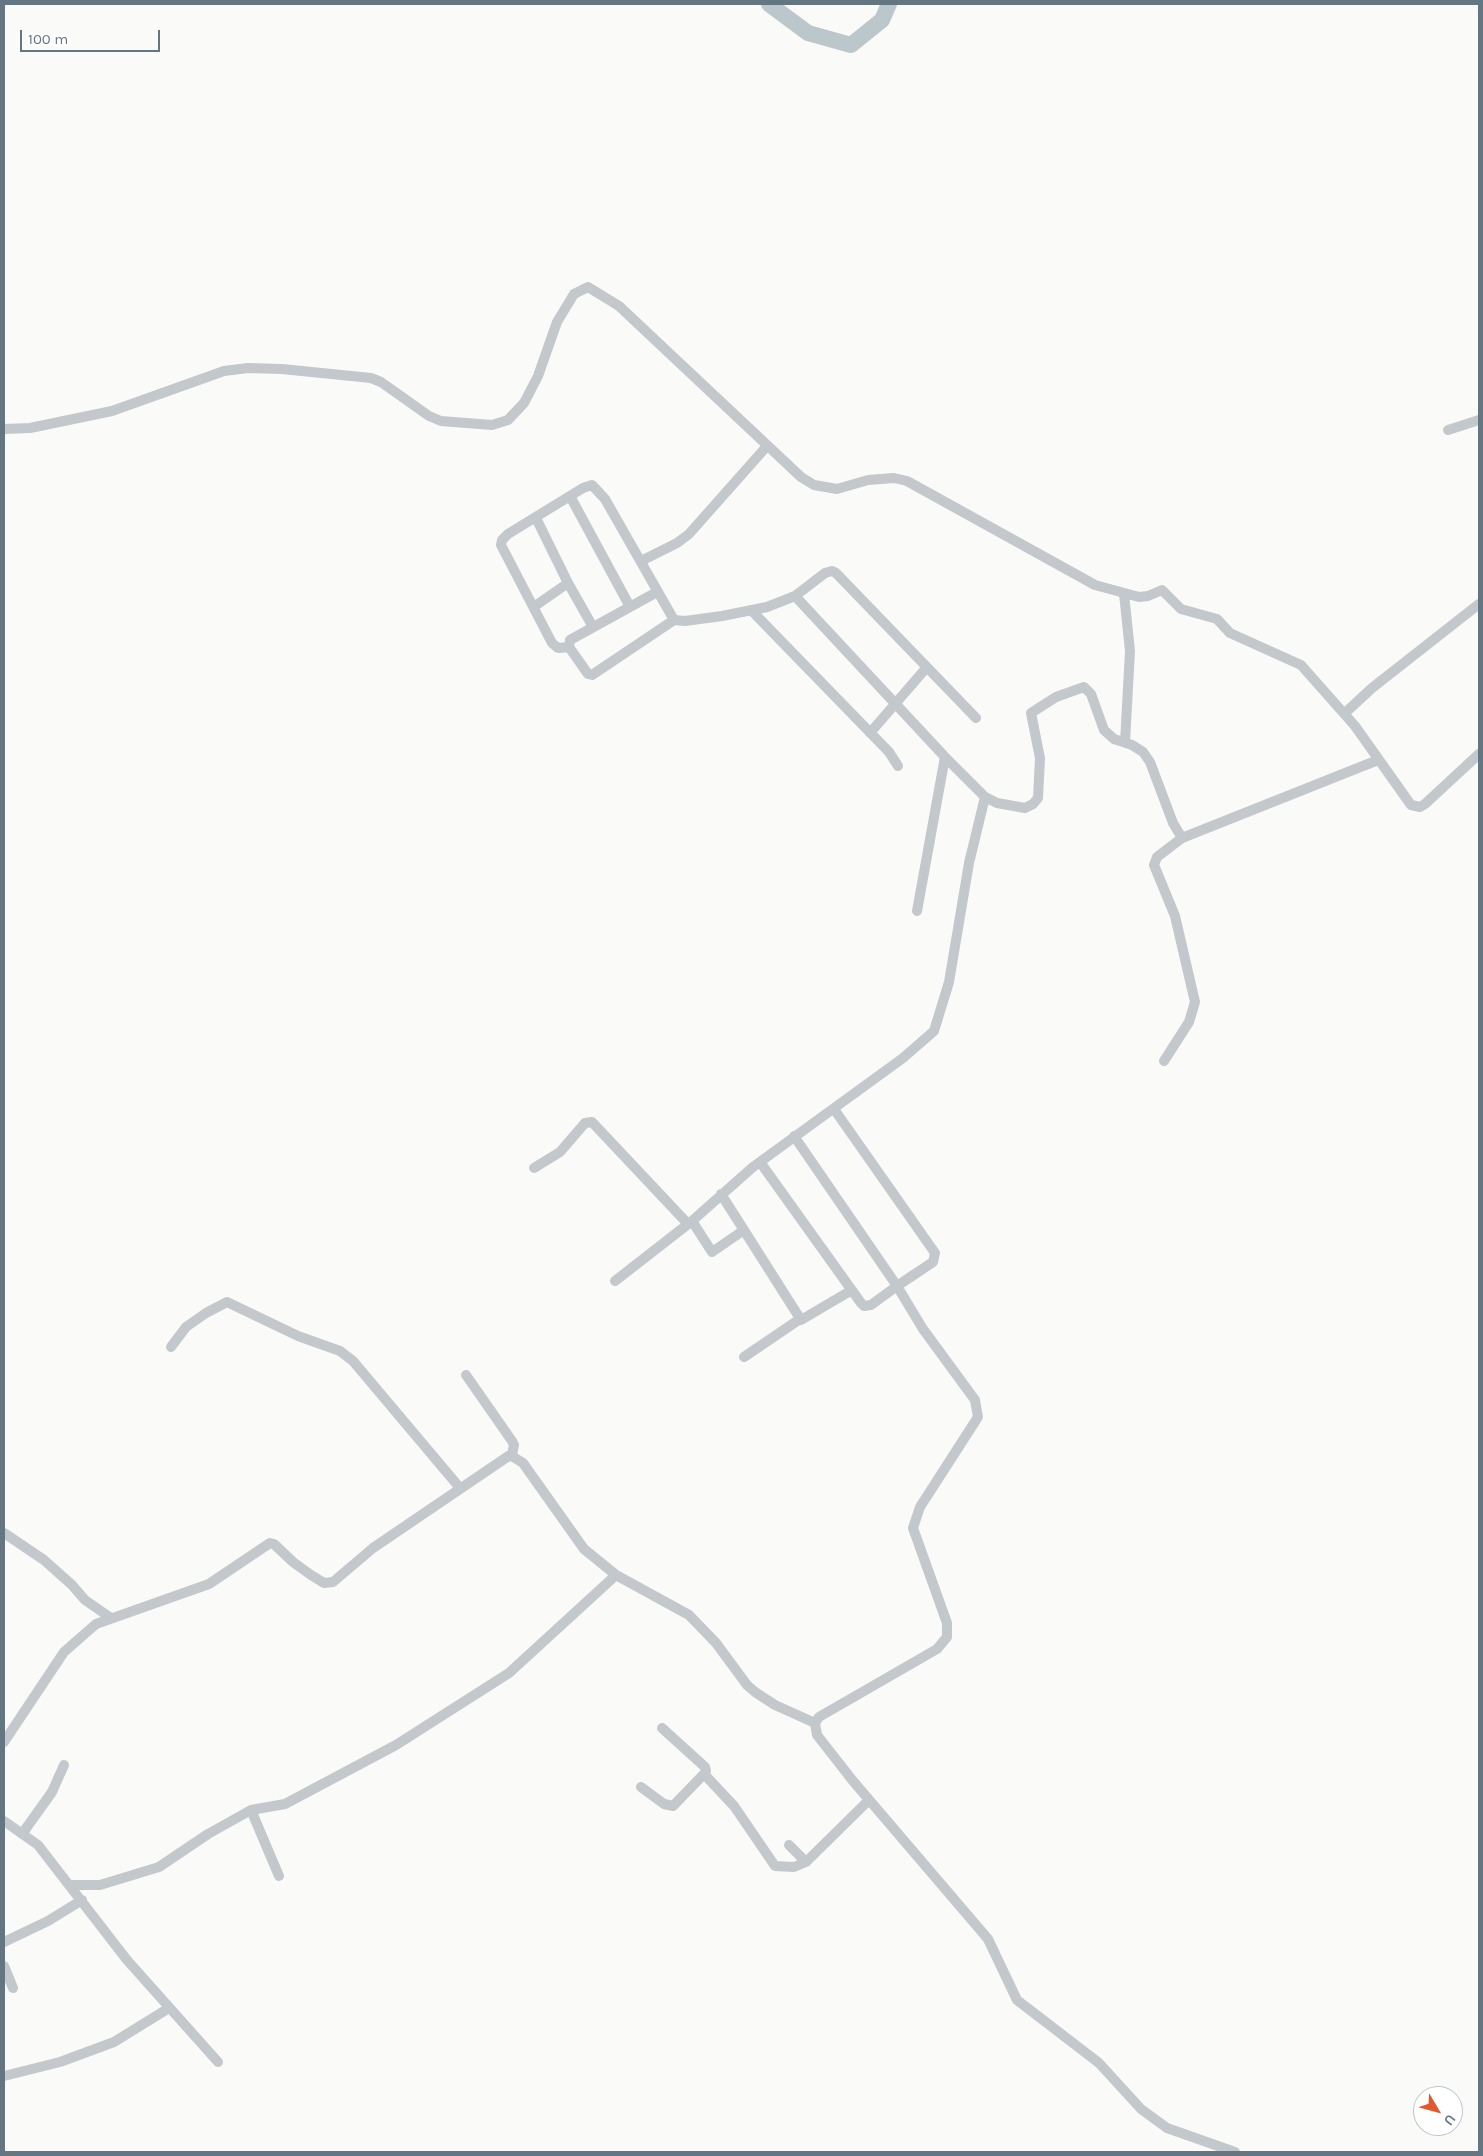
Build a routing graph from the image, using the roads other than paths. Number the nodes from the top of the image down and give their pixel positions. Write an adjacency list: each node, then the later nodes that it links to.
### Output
1 (1479, 420): 3 (street)
2 (4, 428): 4 (street)
3 (1448, 430)
4 (767, 446): 7 (street); 10 (street)
5 (570, 496): 6 (street); 7 (street); 13 (street)
6 (536, 518): 8 (street); 14 (street)
7 (641, 561): 9 (street)
8 (568, 583): 14 (street); 17 (street)
9 (656, 592): 13 (street); 16 (street)
10 (1124, 594): 21 (street); 24 (street)
11 (795, 596): 15 (street); 19 (street); 20 (street)
12 (1479, 604): 21 (street)
13 (630, 605): 17 (street)
14 (535, 606): 18 (street)
15 (751, 610): 16 (street); 23 (street)
16 (674, 620): 18 (street)
17 (593, 626): 18 (street)
18 (570, 647)
19 (927, 667): 20 (street); 22 (street)
20 (895, 704): 23 (street); 26 (street)
21 (1345, 713): 27 (street)
22 (976, 718)
23 (870, 733): 28 (street)
24 (1125, 742): 29 (street); 30 (street)
25 (1479, 754): 27 (street)
26 (945, 757): 29 (street); 31 (street)
27 (1378, 760): 30 (street)
28 (898, 766)
29 (985, 797): 33 (street)
30 (1182, 838): 32 (street)
31 (917, 911)
32 (1164, 1061)
33 (834, 1108): 34 (street); 41 (street)
34 (794, 1136): 35 (street); 41 (street)
35 (760, 1162): 37 (street); 42 (street)
36 (534, 1168): 38 (street)
37 (722, 1194): 38 (street); 39 (street)
38 (690, 1222): 39 (street); 40 (street)
39 (744, 1230): 43 (street)
40 (615, 1281)
41 (897, 1286): 42 (street); 52 (street)
42 (852, 1290): 43 (street)
43 (800, 1319): 45 (street)
44 (171, 1347): 48 (street)
45 (744, 1357)
46 (466, 1376): 47 (street)
47 (512, 1455): 48 (street); 50 (street)
48 (460, 1488): 51 (street)
49 (4, 1533): 51 (street)
50 (616, 1575): 52 (street); 59 (street)
51 (111, 1618): 54 (street)
52 (815, 1723): 58 (street)
53 (662, 1728): 56 (street)
54 (4, 1742)
55 (64, 1765): 61 (street)
56 (704, 1774): 57 (street); 63 (street)
57 (641, 1787)
58 (869, 1800): 63 (street); 73 (street)
59 (251, 1810): 64 (street); 65 (street)
60 (4, 1821): 61 (street)
61 (22, 1834): 65 (street)
62 (789, 1845): 63 (street)
63 (806, 1862)
64 (279, 1876)
65 (72, 1886): 66 (street)
66 (82, 1900): 67 (street); 70 (street)
67 (4, 1942)
68 (4, 1966): 69 (street)
69 (13, 1988)
70 (169, 2008): 71 (street); 72 (street)
71 (218, 2062)
72 (4, 2076)
73 (1235, 2152)

